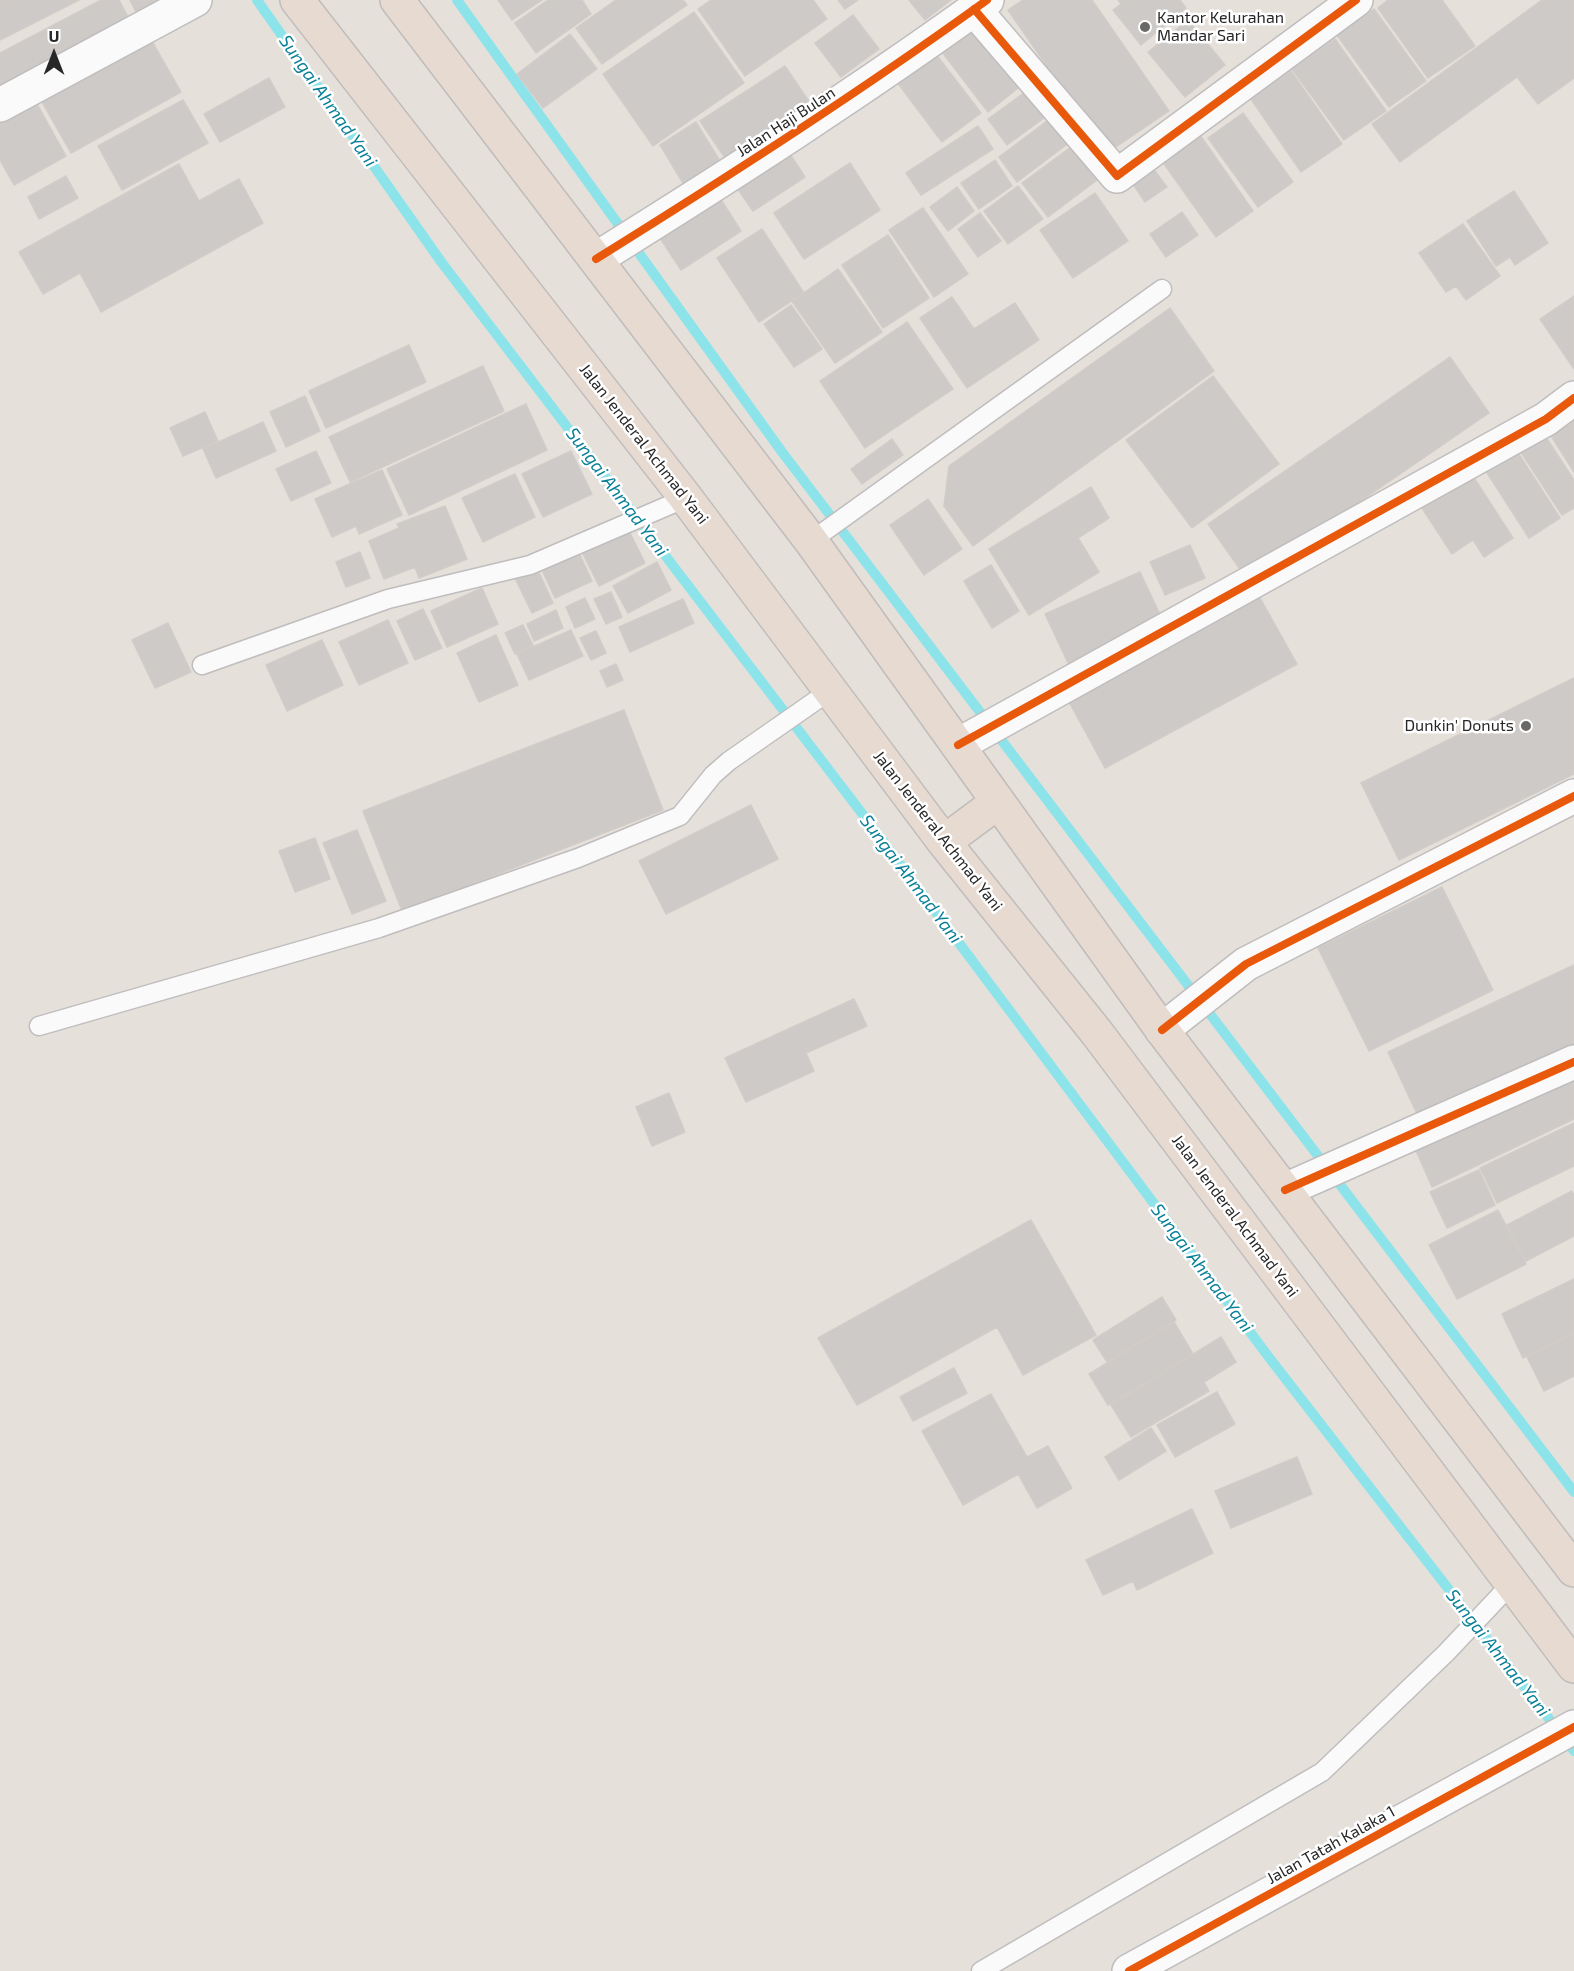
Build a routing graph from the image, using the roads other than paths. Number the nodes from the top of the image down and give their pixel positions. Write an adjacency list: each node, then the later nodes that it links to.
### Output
1 (195, 0): 6 (street)
2 (297, 0): 10 (highway, Jalan Jenderal Achmad Yani)
3 (397, 0): 7 (highway)
4 (1356, 0): 5 (street)
5 (980, 5): 7 (street, Jalan Haji Bulan)
6 (0, 105)
7 (605, 253): 11 (highway)
8 (1162, 289): 11 (lane)
9 (1574, 398): 14 (street)
10 (686, 498): 12 (lane); 13 (highway, Jalan Jenderal Achmad Yani)
11 (811, 541): 14 (highway)
12 (202, 665)
13 (831, 690): 17 (highway, Jalan Jenderal Achmad Yani); 18 (lane)
14 (958, 745): 16 (highway)
15 (1574, 796): 19 (street)
16 (998, 802): 17 (highway); 19 (highway)
17 (944, 842): 23 (highway, Jalan Jenderal Achmad Yani)
18 (39, 1026)
19 (1162, 1030): 21 (highway)
20 (1574, 1062): 21 (street)
21 (1298, 1184): 22 (highway)
22 (1574, 1570)
23 (1512, 1583): 24 (highway, Jalan Jenderal Achmad Yani); 26 (lane)
24 (1574, 1666)
25 (1574, 1727): 27 (street, Jalan Tatah Kalaka 1)
26 (981, 1971)
27 (1129, 1971)

